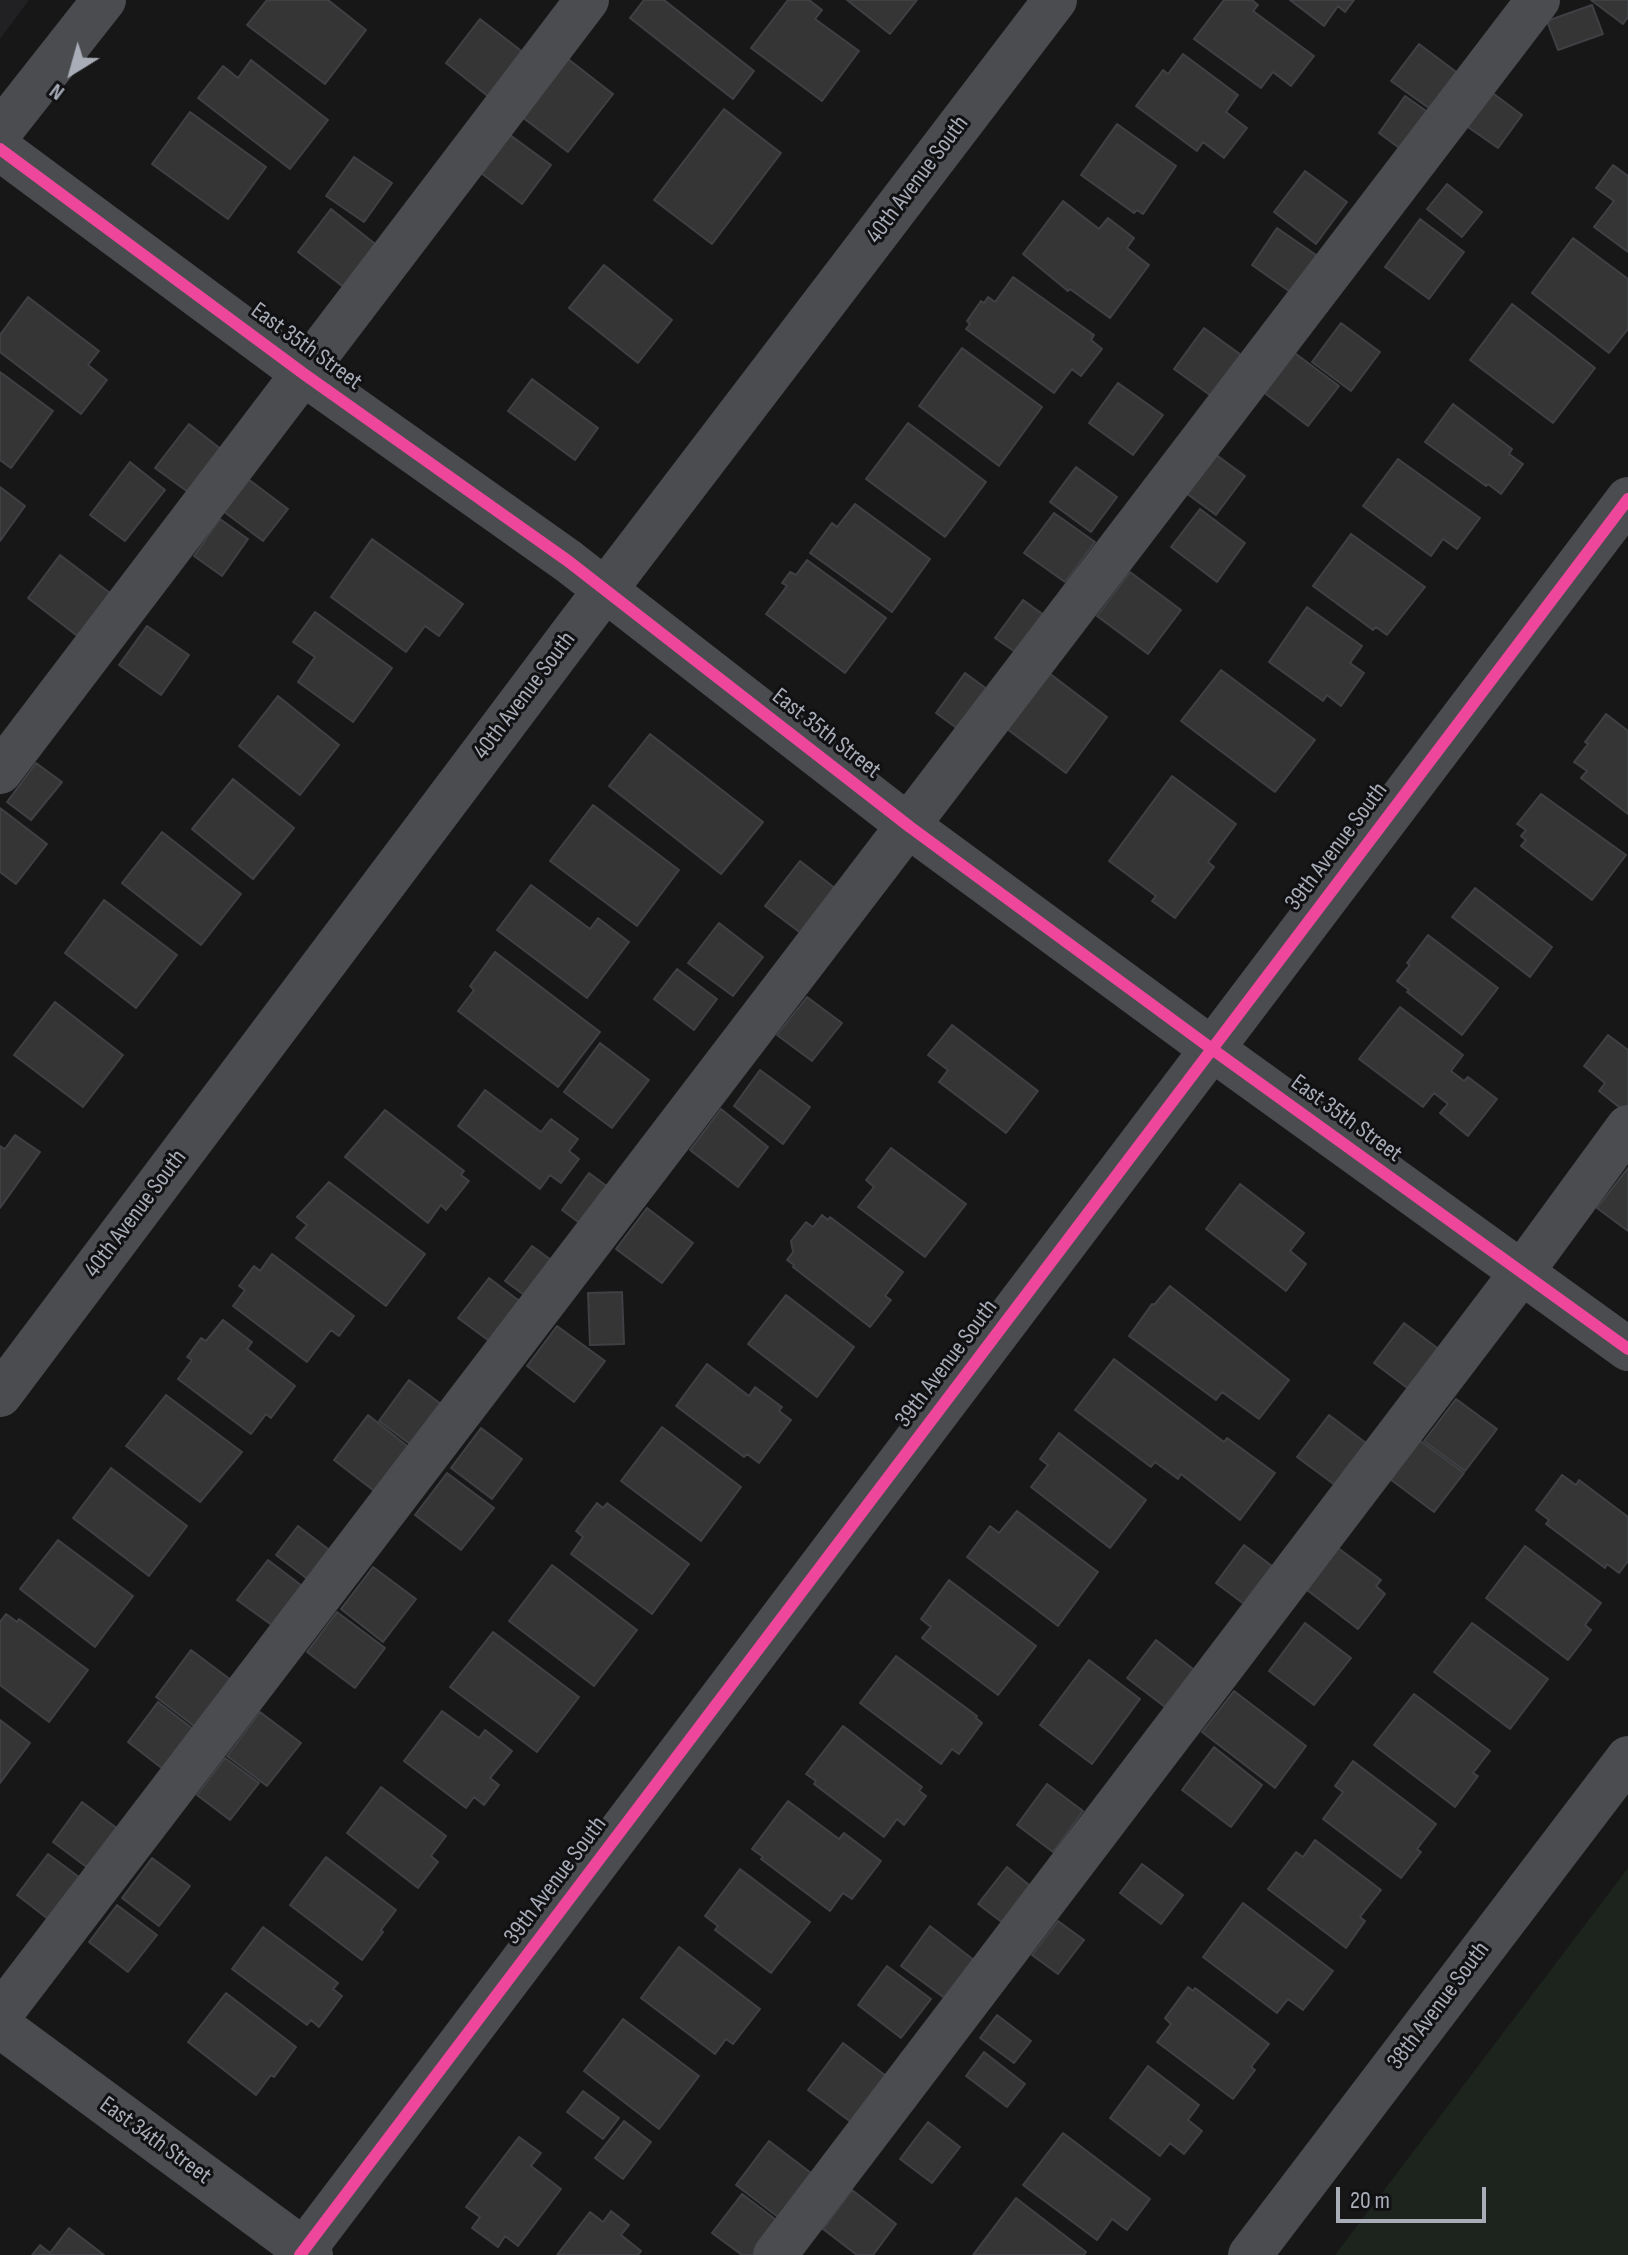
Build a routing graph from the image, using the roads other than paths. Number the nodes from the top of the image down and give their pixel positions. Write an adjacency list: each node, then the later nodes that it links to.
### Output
1 (104, 0): 5 (street)
2 (587, 0): 7 (street)
3 (1055, 0): 9 (street, 40th Avenue South)
4 (1538, 0): 11 (street)
5 (0, 132)
6 (0, 149): 7 (street, East 35th Street)
7 (304, 374): 9 (street, East 35th Street); 10 (street)
8 (1628, 499): 12 (street, 39th Avenue South)
9 (605, 591): 11 (street, East 35th Street); 16 (street, 40th Avenue South)
10 (0, 772)
11 (910, 827): 12 (street, East 35th Street); 18 (street)
12 (1212, 1049): 14 (street, East 35th Street); 20 (street, 39th Avenue South)
13 (1628, 1127): 14 (street)
14 (1522, 1272): 15 (street, East 35th Street); 21 (street)
15 (1628, 1349)
16 (0, 1395)
17 (1628, 1758): 22 (street, 38th Avenue South)
18 (0, 2015)
19 (0, 2026): 20 (street, East 34th Street)
20 (305, 2253)
21 (775, 2255)
22 (1250, 2255)

